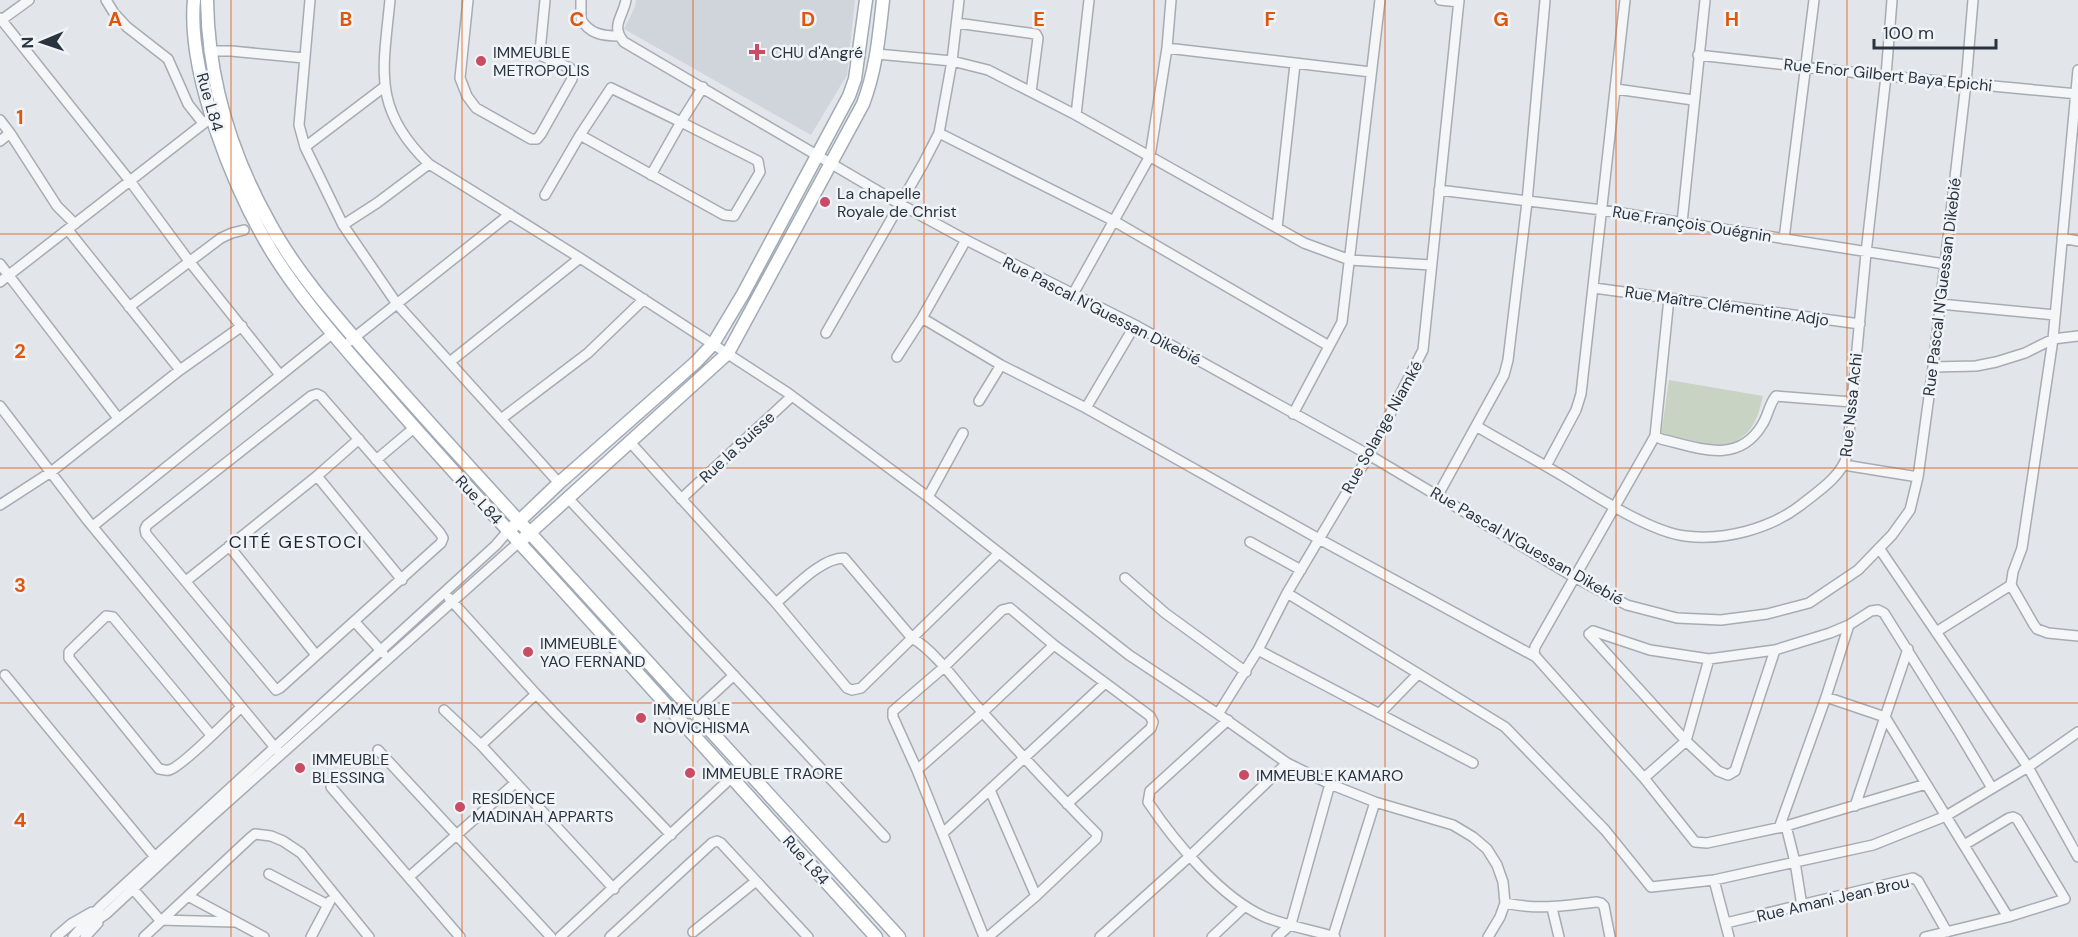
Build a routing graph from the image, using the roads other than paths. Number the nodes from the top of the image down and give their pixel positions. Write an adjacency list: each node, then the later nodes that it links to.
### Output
1 (29, 0): 25 (street)
2 (106, 0): 50 (street)
3 (194, 0): 50 (main road, Rue L84)
4 (207, 0): 31 (main road, Rue L84)
5 (310, 0): 34 (street)
6 (390, 0): 42 (street)
7 (468, 0): 8 (street)
8 (545, 0)
9 (581, 0): 29 (street)
10 (626, 0): 29 (street)
11 (866, 0): 27 (main road)
12 (883, 0): 28 (main road)
13 (959, 0): 26 (street)
14 (1089, 0): 48 (street)
15 (1171, 0): 30 (street)
16 (1380, 0): 39 (street)
17 (1440, 0): 24 (street)
18 (1545, 0): 65 (street)
19 (1625, 0): 44 (street)
20 (1705, 0): 33 (street)
21 (1814, 0): 37 (street)
22 (1892, 0): 40 (street, Rue Nssa Achi)
23 (1973, 0): 41 (street, Rue Pascal N'Guessan Dikebié)
24 (1459, 1): 63 (street, Rue Solange Niamké)
25 (0, 20): 62 (street)
26 (957, 23): 35 (street); 45 (street)
27 (863, 24): 28 (main road); 57 (main road)
28 (880, 26): 32 (main road)
29 (618, 36): 43 (street, Rue Pascal N'Guessan Dikebié)
30 (1167, 48): 36 (street); 58 (street)
31 (209, 51): 34 (street); 103 (main road, Rue L84)
32 (877, 54): 35 (street); 60 (main road)
33 (1698, 55): 37 (street, Rue Enor Gilbert Baya Epichi); 47 (street)
34 (304, 58): 56 (street)
35 (952, 61): 45 (street); 53 (street)
36 (1295, 64): 39 (street); 73 (street)
37 (1805, 66): 40 (street, Rue Enor Gilbert Baya Epichi); 76 (street)
38 (2078, 70): 46 (street)
39 (1371, 72): 81 (street)
40 (1886, 76): 41 (street, Rue Enor Gilbert Baya Epichi); 79 (street, Rue Nssa Achi)
41 (1966, 83): 46 (street, Rue Enor Gilbert Baya Epichi); 84 (street, Rue Pascal N'Guessan Dikebié)
42 (384, 87): 56 (street); 59 (street)
43 (703, 87): 51 (street); 57 (street, Rue Pascal N'Guessan Dikebié)
44 (1616, 89): 47 (street); 67 (street)
45 (1031, 92): 48 (street)
46 (2077, 94): 75 (street)
47 (1693, 100): 70 (street)
48 (1076, 115): 58 (street)
49 (0, 120): 52 (street)
50 (208, 120): 62 (street); 100 (main road, Rue L84)
51 (681, 122): 54 (street); 61 (street); 61 (street)
52 (10, 133): 55 (street); 72 (street)
53 (939, 133): 66 (street); 69 (street)
54 (580, 135): 61 (street); 64 (street)
55 (0, 141)
56 (305, 147): 71 (street)
57 (816, 155): 60 (street, Rue Pascal N'Guessan Dikebié); 105 (main road)
58 (1150, 156): 69 (street); 73 (street)
59 (429, 164): 68 (street); 71 (street)
60 (830, 164): 66 (street, Rue Pascal N'Guessan Dikebié); 108 (main road)
61 (651, 175)
62 (130, 181): 72 (street); 82 (street)
63 (1439, 190): 65 (street, Rue François Ouégnin); 85 (street, Rue Solange Niamké)
64 (545, 195)
65 (1527, 202): 67 (street, Rue François Ouégnin); 123 (street)
66 (900, 204): 77 (street, Rue Pascal N'Guessan Dikebié); 101 (street)
67 (1602, 210): 70 (street, Rue François Ouégnin); 88 (street)
68 (510, 214): 80 (street); 92 (street)
69 (1114, 221): 89 (street); 107 (street)
70 (1682, 223): 76 (street, Rue François Ouégnin)
71 (343, 225): 92 (street)
72 (72, 227): 86 (street); 94 (street)
73 (1277, 228): 81 (street)
74 (244, 230): 82 (street)
75 (2062, 238): 78 (street); 95 (street)
76 (1784, 239): 79 (street, Rue François Ouégnin)
77 (966, 240): 89 (street, Rue Pascal N'Guessan Dikebié); 96 (street)
78 (2078, 241)
79 (1866, 253): 84 (street, Rue François Ouégnin); 97 (street, Rue Nssa Achi)
80 (580, 258): 91 (street); 110 (street)
81 (1350, 260): 85 (street); 107 (street)
82 (189, 261): 94 (street); 99 (street)
83 (0, 264): 86 (street)
84 (1945, 264): 93 (street, Rue Pascal N'Guessan Dikebié)
85 (1431, 265): 129 (street, Rue Solange Niamké)
86 (9, 276): 87 (street); 121 (street)
87 (0, 282)
88 (1594, 288): 90 (street, Rue Maître Clémentine Adjo); 132 (street)
89 (1073, 294): 98 (street, Rue Pascal N'Guessan Dikebié)
90 (1669, 298): 97 (street, Rue Maître Clémentine Adjo); 126 (street)
91 (644, 299): 105 (street); 122 (street)
92 (397, 304): 103 (street); 110 (street)
93 (1940, 304): 95 (street); 112 (street, Rue Pascal N'Guessan Dikebié)
94 (129, 307): 113 (street)
95 (2055, 315): 104 (street)
96 (922, 318): 109 (street); 111 (street)
97 (1860, 324): 117 (street, Rue Nssa Achi)
98 (1136, 325): 119 (street); 120 (street, Rue Pascal N'Guessan Dikebié)
99 (242, 326): 113 (street); 114 (street)
100 (333, 333): 106 (main road, Rue L84); 114 (street)
101 (826, 333)
102 (2078, 336): 104 (street)
103 (354, 338): 106 (street); 143 (main road, Rue L84)
104 (2053, 339): 112 (street); 158 (street)
105 (713, 344): 108 (street); 136 (main road)
106 (344, 346): 124 (main road, Rue L84)
107 (1329, 346): 120 (street)
108 (728, 353): 115 (street); 128 (main road)
109 (897, 357)
110 (451, 361): 122 (street)
111 (1001, 365): 116 (street); 119 (street)
112 (1933, 367): 135 (street, Rue Pascal N'Guessan Dikebié)
113 (180, 370): 121 (street)
114 (280, 375): 144 (street)
115 (792, 396): 139 (street); 140 (street, Rue la Suisse)
116 (979, 401)
117 (1852, 402): 126 (street); 131 (street, Rue Nssa Achi)
118 (0, 406): 133 (street)
119 (1086, 408): 147 (street)
120 (1293, 414): 129 (street, Rue Pascal N'Guessan Dikebié)
121 (117, 418): 133 (street)
122 (501, 419): 136 (street)
123 (1476, 426): 132 (street, Rue Nssa Achi); 137 (street)
124 (414, 428): 130 (street); 145 (main road, Rue L84)
125 (963, 433): 139 (street)
126 (1655, 436): 142 (street)
127 (358, 439): 130 (street); 134 (street); 157 (street)
128 (629, 441): 138 (main road); 140 (street)
129 (1369, 455): 137 (street, Rue Pascal N'Guessan Dikebié); 147 (street, Rue Solange Niamké)
130 (376, 460): 156 (street)
131 (1844, 465): 135 (street); 142 (street, Rue Nssa Achi)
132 (1546, 466): 142 (street, Rue Nssa Achi)
133 (51, 472): 141 (street); 144 (street)
134 (316, 476): 150 (street); 156 (street)
135 (1918, 477): 151 (street, Rue Pascal N'Guessan Dikebié)
136 (560, 483): 143 (main road)
137 (1438, 495): 154 (street, Rue Pascal N'Guessan Dikebié)
138 (567, 497): 146 (main road); 181 (street)
139 (928, 497): 152 (street)
140 (681, 499): 162 (street)
141 (0, 505)
142 (1615, 507): 154 (street)
143 (519, 521): 145 (main road); 146 (main road, Rue L84)
144 (93, 526): 185 (street)
145 (508, 531): 149 (main road, Rue L84); 159 (street)
146 (529, 533): 149 (main road); 187 (main road, Rue L84)
147 (1319, 539): 153 (street, Rue Solange Niamké); 174 (street)
148 (1250, 542): 153 (street)
149 (518, 543): 161 (street); 204 (main road, Rue L84)
150 (229, 546): 157 (street); 173 (street)
151 (1879, 548): 154 (street, Rue Pascal N'Guessan Dikebié); 165 (street)
152 (999, 553): 167 (street); 189 (street)
153 (1301, 570): 160 (street, Rue Solange Niamké)
154 (1574, 577): 174 (street)
155 (1125, 578): 178 (street)
156 (402, 580): 163 (street)
157 (186, 581): 173 (street)
158 (2011, 585): 165 (street); 166 (street)
159 (444, 593): 161 (street); 170 (street)
160 (1287, 593): 171 (street, Rue Solange Niamké); 179 (street)
161 (451, 601): 175 (street); 183 (street)
162 (776, 603): 167 (street); 167 (street)
163 (355, 622): 170 (street); 173 (street)
164 (1849, 625): 169 (street); 172 (street); 184 (street)
165 (1936, 632): 202 (street)
166 (2078, 636)
167 (912, 638): 177 (street)
168 (1054, 645): 177 (street); 182 (street); 188 (street)
169 (1908, 649): 191 (street); 211 (street)
170 (380, 650): 175 (street); 198 (street)
171 (1258, 650): 178 (street, Rue Solange Niamké); 190 (street)
172 (1775, 650): 176 (street); 195 (street)
173 (316, 655)
174 (1536, 657): 205 (street)
175 (388, 659): 198 (street)
176 (1709, 659): 195 (street); 195 (street)
177 (943, 668): 188 (street); 203 (street)
178 (1246, 672): 189 (street, Rue Solange Niamké)
179 (1418, 674): 190 (street); 230 (street)
180 (5, 675): 225 (street)
181 (734, 675): 187 (street); 222 (street)
182 (1104, 684): 199 (street); 215 (street)
183 (536, 694): 196 (street); 221 (street)
184 (1826, 697): 191 (street); 218 (street)
185 (241, 708): 194 (street); 198 (street)
186 (444, 710): 196 (street)
187 (694, 712): 209 (main road, Rue L84)
188 (983, 712): 199 (street); 203 (street)
189 (1218, 714): 192 (street)
190 (1378, 714): 201 (street)
191 (1885, 717): 208 (street); 216 (street)
192 (1228, 720): 200 (street); 224 (street)
193 (2078, 732): 202 (street)
194 (212, 735): 194 (street)
195 (1686, 741): 205 (street)
196 (481, 746): 206 (street)
197 (378, 750): 220 (street)
198 (278, 751): 225 (street); 232 (street)
199 (1024, 759): 212 (street); 215 (street)
200 (1287, 763): 207 (street); 224 (street)
201 (1473, 763)
202 (2028, 767): 211 (street); 226 (street)
203 (917, 770): 219 (street)
204 (730, 778): 213 (main road, Rue L84); 221 (street)
205 (1644, 778): 218 (street)
206 (515, 783): 220 (street); 233 (street)
207 (1330, 784): 214 (street); 247 (street)
208 (1926, 784): 216 (street); 217 (street)
209 (760, 785): 213 (main road); 262 (main road, Rue L84)
210 (331, 787): 229 (street)
211 (1992, 788): 217 (street)
212 (990, 790): 219 (street); 236 (street)
213 (748, 797): 261 (main road, Rue L84)
214 (1375, 802): 237 (street); 267 (street)
215 (1067, 804): 236 (street)
216 (1855, 806): 218 (street)
217 (1946, 816): 223 (street); 227 (street)
218 (1783, 827): 227 (street)
219 (943, 832): 263 (street)
220 (458, 835): 229 (street); 257 (street)
221 (671, 835): 233 (street)
222 (885, 837)
223 (1964, 845): 243 (street); 243 (street)
224 (1190, 856): 239 (street); 264 (street)
225 (155, 857): 242 (street)
226 (2078, 857)
227 (1795, 862): 230 (street); 240 (street)
228 (269, 874): 238 (street)
229 (409, 877): 256 (street)
230 (1714, 880): 246 (street)
231 (756, 881): 248 (street); 259 (street); 260 (street)
232 (133, 889): 242 (street); 244 (street)
233 (614, 889): 258 (street)
234 (334, 894): 235 (street); 238 (street); 255 (street)
235 (188, 896): 244 (street); 245 (street)
236 (1036, 896): 263 (street)
237 (1505, 903): 241 (street); 268 (street)
238 (328, 905): 254 (street)
239 (1245, 906): 247 (street); 265 (street)
240 (1802, 906): 246 (street, Rue Amani Jean Brou); 249 (street, Rue Amani Jean Brou)
241 (1552, 908): 269 (street); 270 (street)
242 (103, 911): 250 (street); 251 (street)
243 (2008, 917): 249 (street)
244 (160, 920): 245 (street); 252 (street)
245 (235, 922): 253 (street)
246 (1725, 923): 271 (street)
247 (1291, 924): 266 (street); 267 (street)
248 (693, 932)
249 (1947, 932): 272 (street)
250 (79, 935)
251 (56, 937)
252 (144, 937)
253 (264, 937)
254 (311, 937)
255 (369, 937)
256 (460, 937)
257 (551, 937)
258 (560, 937)
259 (610, 937)
260 (808, 937)
261 (876, 937)
262 (899, 937)
263 (986, 937)
264 (1100, 937)
265 (1212, 937)
266 (1277, 937)
267 (1334, 937)
268 (1488, 937)
269 (1559, 937)
270 (1610, 937)
271 (1729, 937)
272 (1925, 937)

